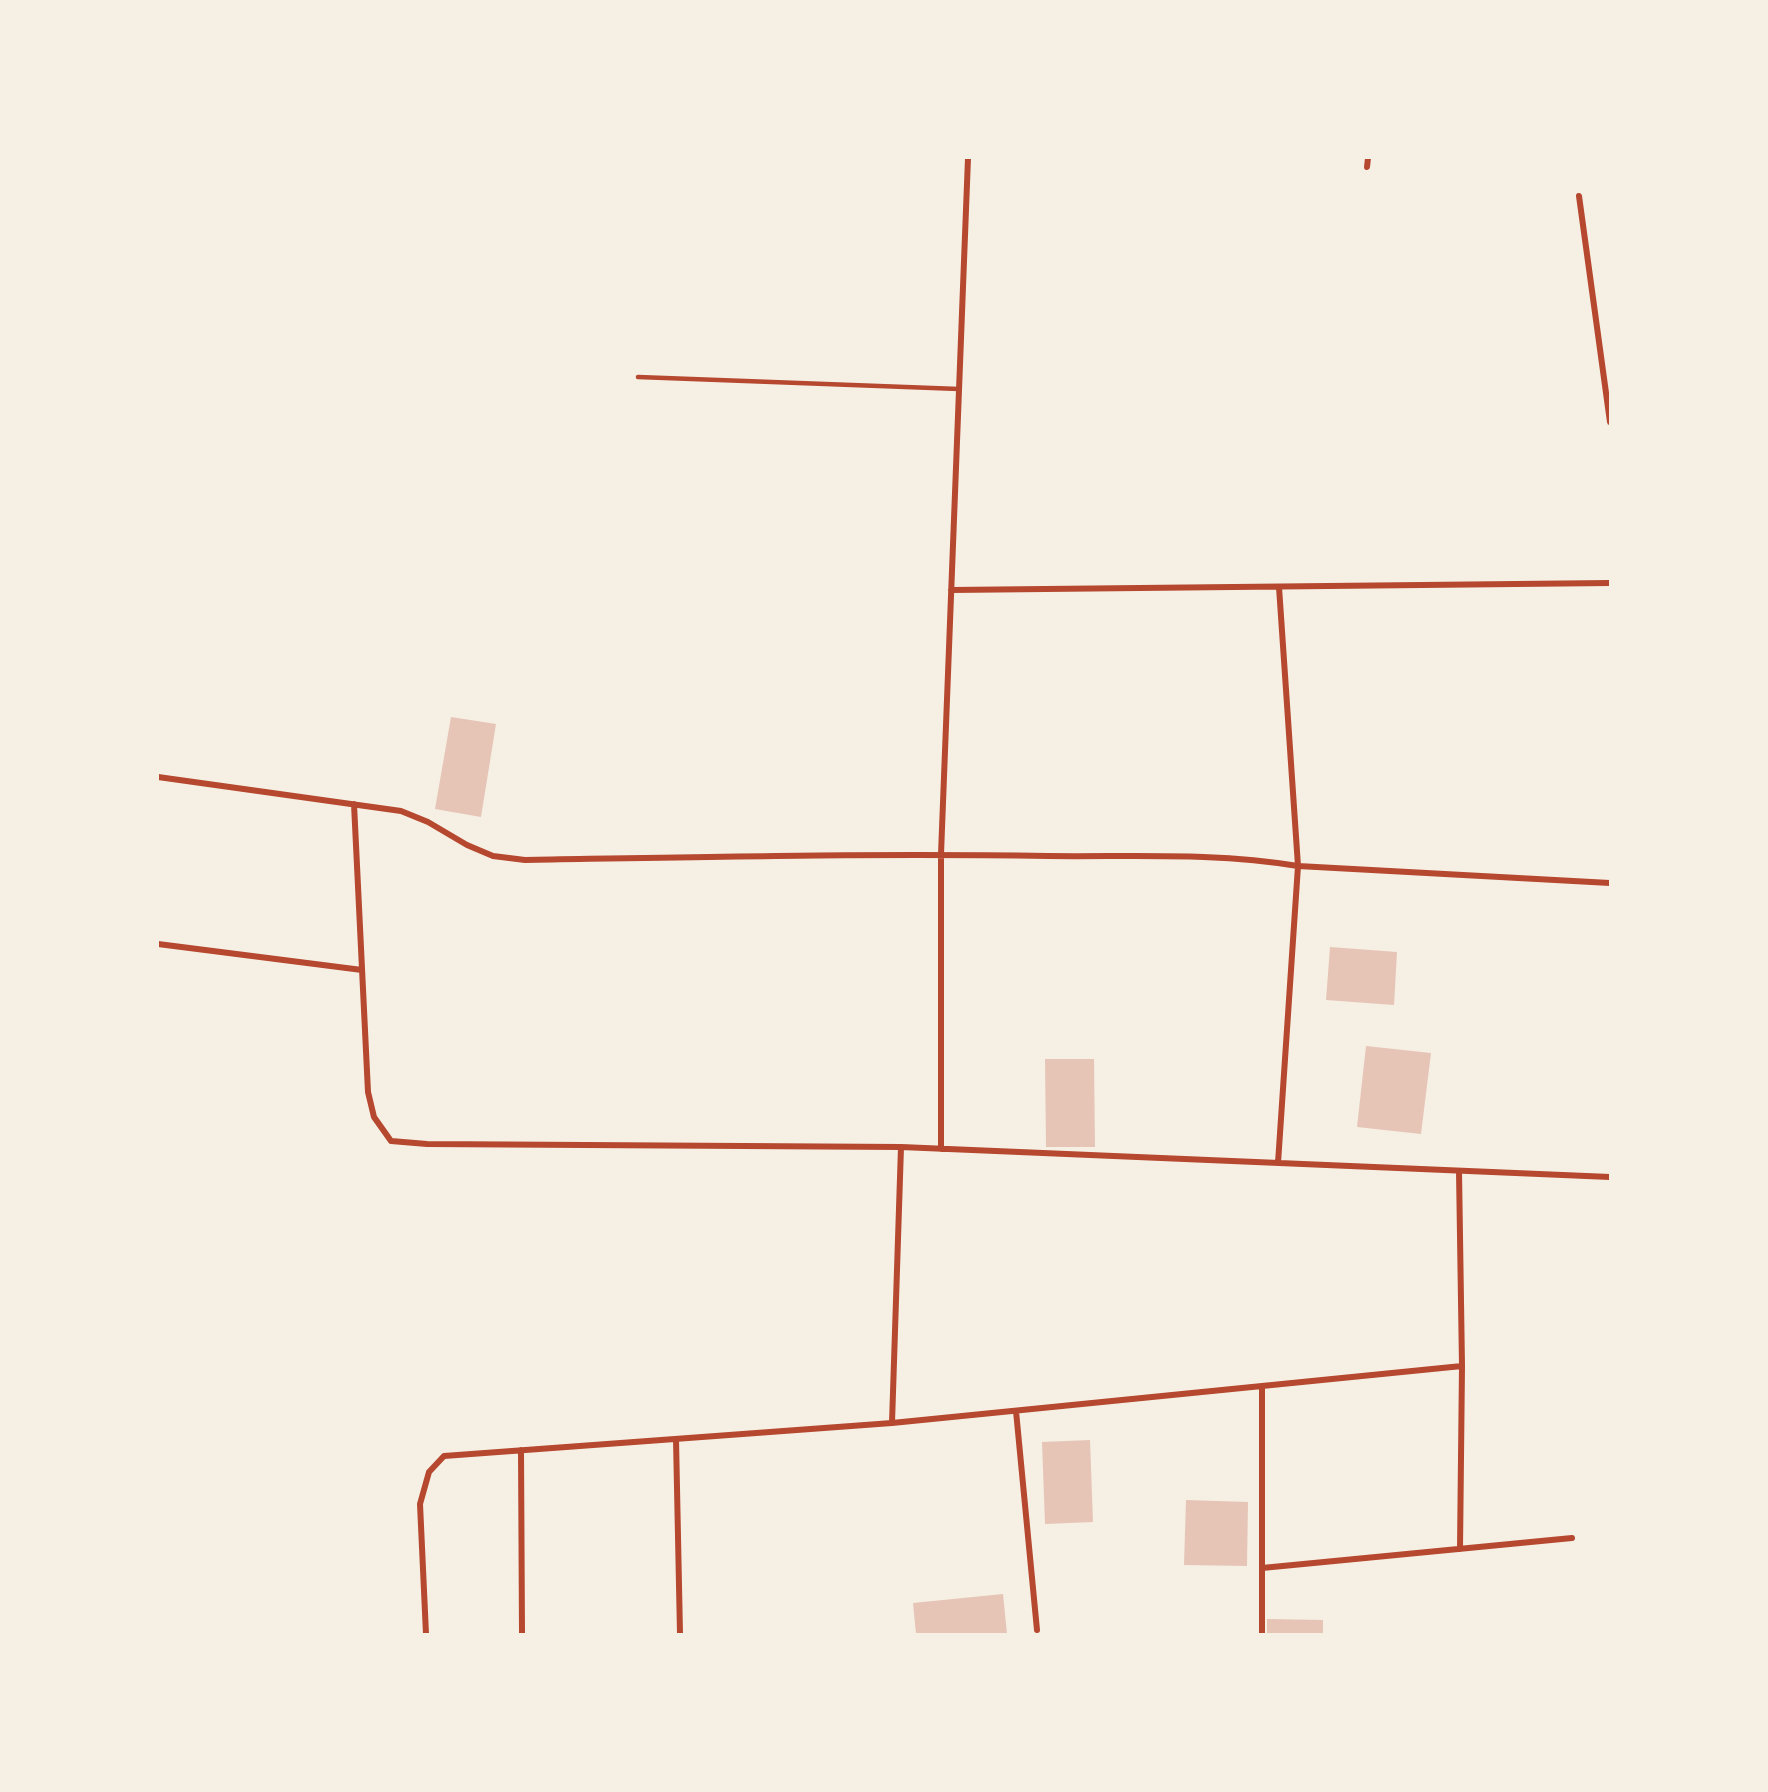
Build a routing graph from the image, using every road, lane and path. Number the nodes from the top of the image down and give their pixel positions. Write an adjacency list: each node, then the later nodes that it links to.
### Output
1 (968, 158): 6 (street)
2 (1368, 158): 3 (street)
3 (1367, 167)
4 (1579, 196): 7 (street)
5 (638, 377): 6 (lane)
6 (959, 389): 10 (street)
7 (1611, 422)
8 (1611, 583): 9 (street)
9 (1279, 587): 10 (street); 14 (street)
10 (951, 590): 13 (street)
11 (158, 777): 12 (street)
12 (354, 804): 13 (street); 17 (street)
13 (941, 854): 14 (street); 19 (street)
14 (1298, 866): 15 (street); 20 (street)
15 (1611, 883)
16 (158, 944): 17 (street)
17 (362, 970): 18 (street)
18 (901, 1147): 19 (street); 26 (street)
19 (941, 1149): 20 (street)
20 (1278, 1163): 21 (street)
21 (1459, 1171): 22 (street); 23 (street)
22 (1611, 1177)
23 (1462, 1366): 24 (street); 30 (street)
24 (1262, 1386): 25 (street); 31 (street)
25 (1016, 1411): 26 (street); 32 (street)
26 (892, 1423): 27 (street)
27 (676, 1439): 28 (street); 35 (street)
28 (521, 1450): 33 (street); 34 (street)
29 (1572, 1538): 30 (street)
30 (1460, 1549): 31 (street)
31 (1262, 1568): 36 (street)
32 (1037, 1630)
33 (426, 1635)
34 (522, 1635)
35 (680, 1635)
36 (1262, 1635)

